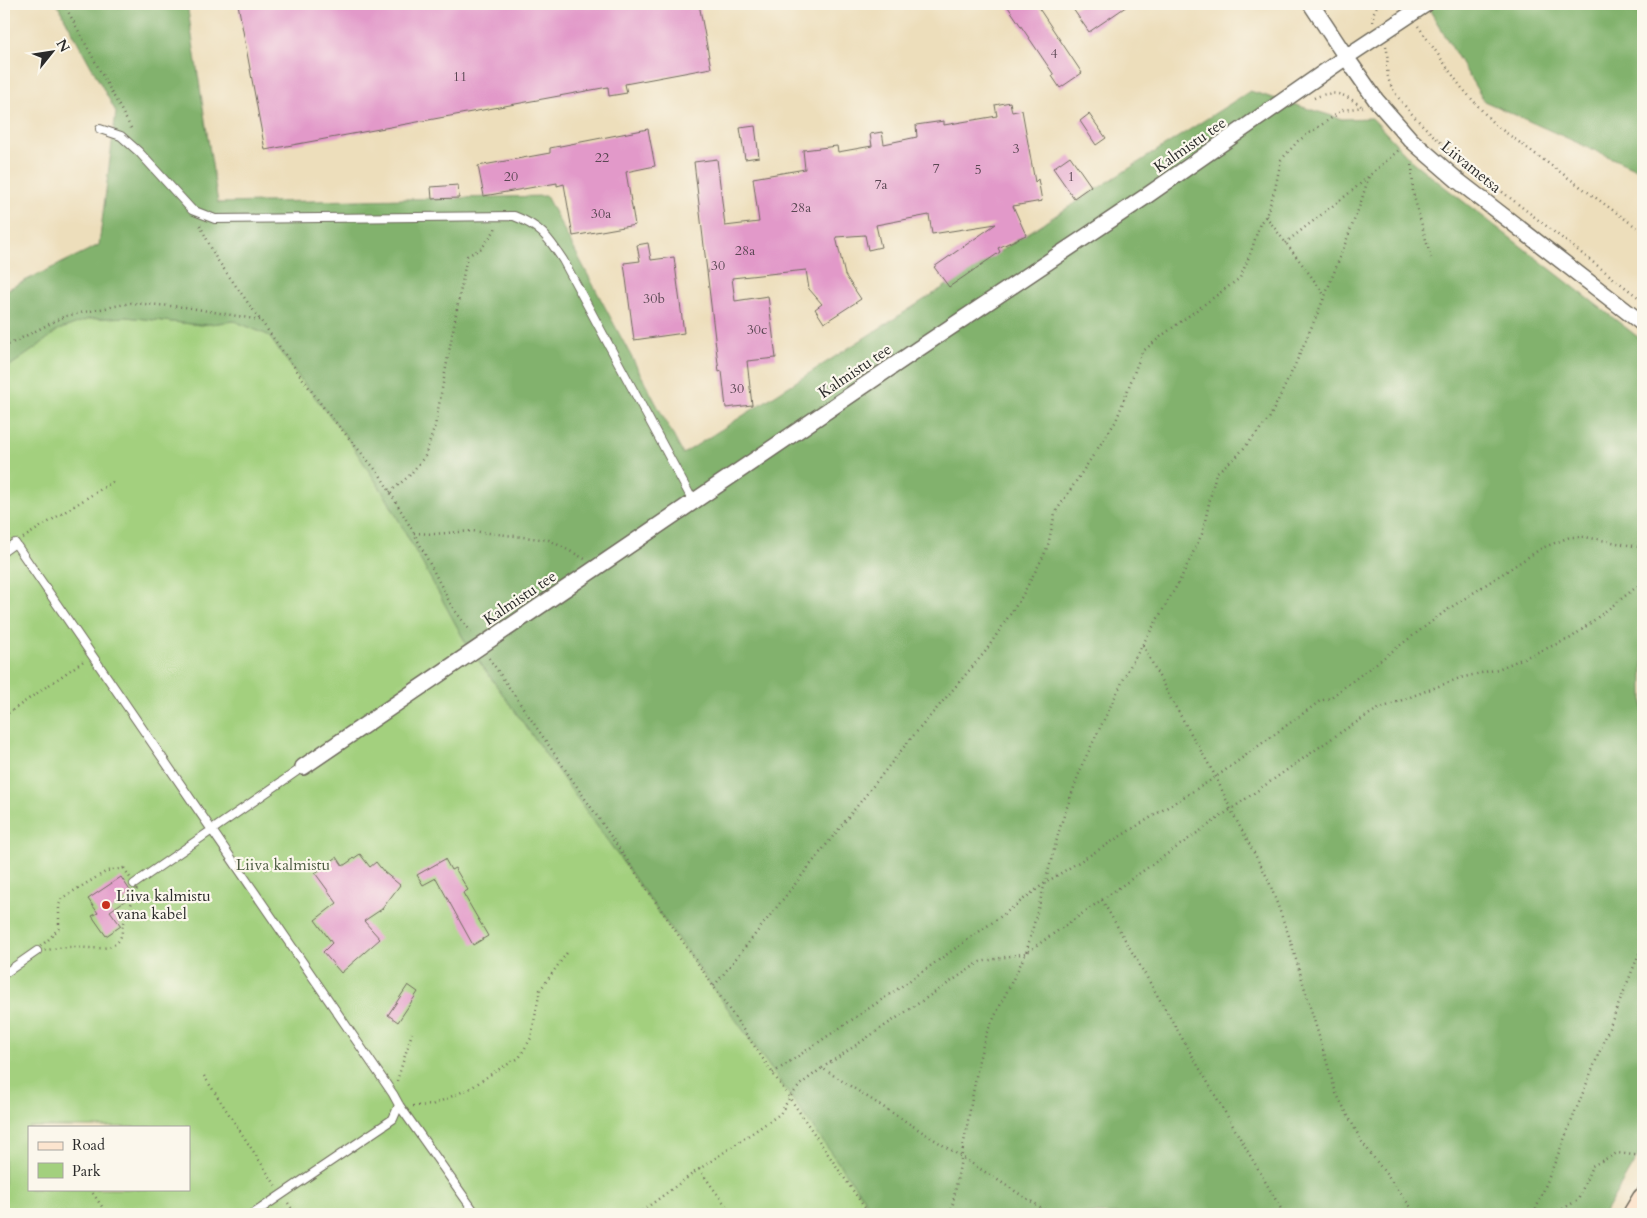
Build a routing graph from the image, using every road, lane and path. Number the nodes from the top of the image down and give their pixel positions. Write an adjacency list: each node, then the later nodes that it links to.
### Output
1 (64, 4): 12 (path)
2 (1311, 4): 6 (street, Liivametsa)
3 (1426, 4): 4 (street, Kalmistu tee)
4 (1411, 14): 5 (street, Kalmistu tee); 17 (path)
5 (1380, 34): 6 (street, Kalmistu tee); 21 (path)
6 (1346, 57): 7 (street, Kalmistu tee); 8 (street, Liivametsa)
7 (1295, 93): 9 (path); 27 (street, Kalmistu tee)
8 (1376, 100): 9 (path); 11 (street, Liivametsa)
9 (1363, 107): 16 (path)
10 (100, 129): 12 (lane)
11 (1411, 140): 13 (path); 19 (path); 23 (street, Liivametsa)
12 (140, 152): 14 (lane)
13 (1369, 176): 18 (path); 20 (path)
14 (192, 210): 15 (lane); 22 (path)
15 (498, 216): 26 (path); 27 (lane)
16 (1266, 216): 18 (path); 51 (path)
17 (1643, 232)
18 (1285, 243): 20 (path)
19 (1431, 258)
20 (1324, 296): 35 (path)
21 (1643, 301)
22 (261, 320): 24 (path); 26 (path)
23 (1643, 324)
24 (4, 347)
25 (114, 481): 30 (path)
26 (390, 492): 29 (path)
27 (693, 501): 33 (street, Kalmistu tee)
28 (4, 527): 30 (path)
29 (414, 533): 33 (path); 36 (path)
30 (15, 543): 32 (lane); 37 (lane)
31 (1643, 545): 40 (path)
32 (4, 551)
33 (598, 566): 36 (street, Kalmistu tee)
34 (1643, 582): 41 (path)
35 (1143, 645): 40 (path); 43 (path)
36 (480, 646): 39 (street, Kalmistu tee); 51 (path)
37 (91, 656): 38 (path); 42 (lane)
38 (4, 716)
39 (303, 767): 42 (lane)
40 (1216, 777): 41 (path); 43 (path)
41 (1231, 810): 45 (path); 75 (path)
42 (211, 830): 44 (lane); 56 (lane)
43 (1045, 883): 49 (path); 54 (path)
44 (134, 884): 48 (path); 48 (path)
45 (1102, 900): 49 (path); 74 (path)
46 (1643, 944): 76 (path)
47 (569, 950): 58 (path)
48 (37, 951): 50 (lane)
49 (1026, 952): 53 (path); 60 (path)
50 (4, 974)
51 (714, 986): 54 (path)
52 (412, 1033): 56 (path)
53 (822, 1068): 57 (path); 60 (path)
54 (773, 1073): 57 (path)
55 (204, 1076): 63 (path)
56 (393, 1094): 58 (lane)
57 (790, 1097): 61 (path); 71 (path)
58 (399, 1105): 63 (lane); 68 (lane)
59 (1643, 1156): 77 (path)
60 (962, 1158): 72 (path); 73 (path)
61 (699, 1169): 69 (path); 70 (path)
62 (91, 1190): 65 (path)
63 (282, 1194): 66 (lane); 67 (path)
64 (1643, 1199): 78 (main road)
65 (107, 1214)
66 (253, 1214)
67 (295, 1214)
68 (476, 1214)
69 (638, 1214)
70 (732, 1214)
71 (869, 1214)
72 (951, 1214)
73 (1051, 1214)
74 (1284, 1214)
75 (1416, 1214)
76 (1534, 1214)
77 (1554, 1214)
78 (1634, 1214)

